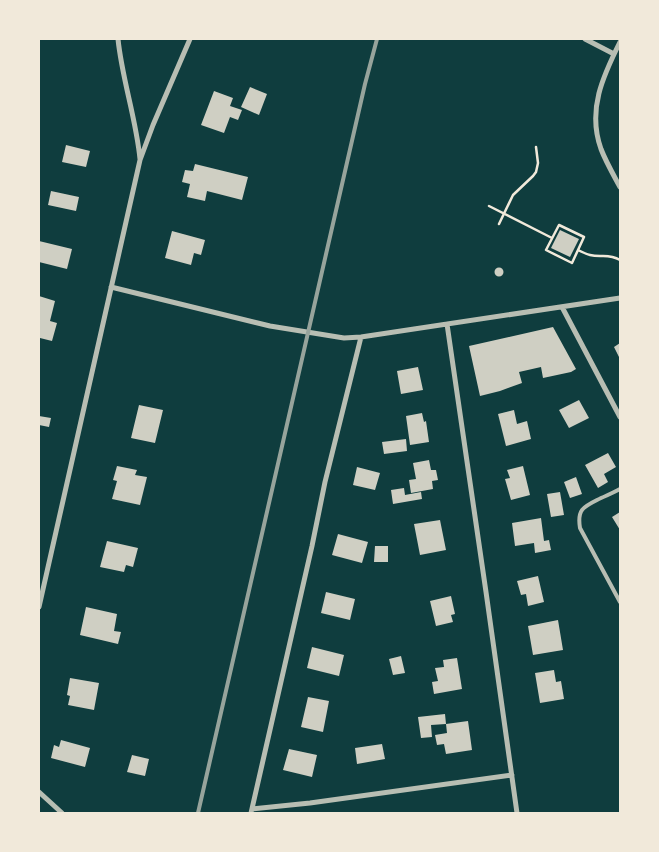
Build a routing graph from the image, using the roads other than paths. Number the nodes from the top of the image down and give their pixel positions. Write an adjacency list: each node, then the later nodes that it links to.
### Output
1 (118, 39): 6 (street)
2 (190, 39): 6 (street)
3 (585, 39): 5 (street)
4 (620, 42): 5 (street)
5 (614, 54): 7 (street)
6 (140, 160): 8 (street)
7 (620, 187)
8 (111, 287): 12 (street); 16 (street)
9 (620, 298): 10 (street)
10 (562, 307): 11 (street); 13 (street)
11 (447, 324): 12 (street); 17 (street)
12 (360, 337): 19 (street)
13 (620, 417)
14 (620, 489): 15 (lane)
15 (620, 602)
16 (39, 607)
17 (512, 774): 19 (street); 21 (street)
18 (39, 792): 20 (street)
19 (251, 811)
20 (62, 813)
21 (517, 813)

